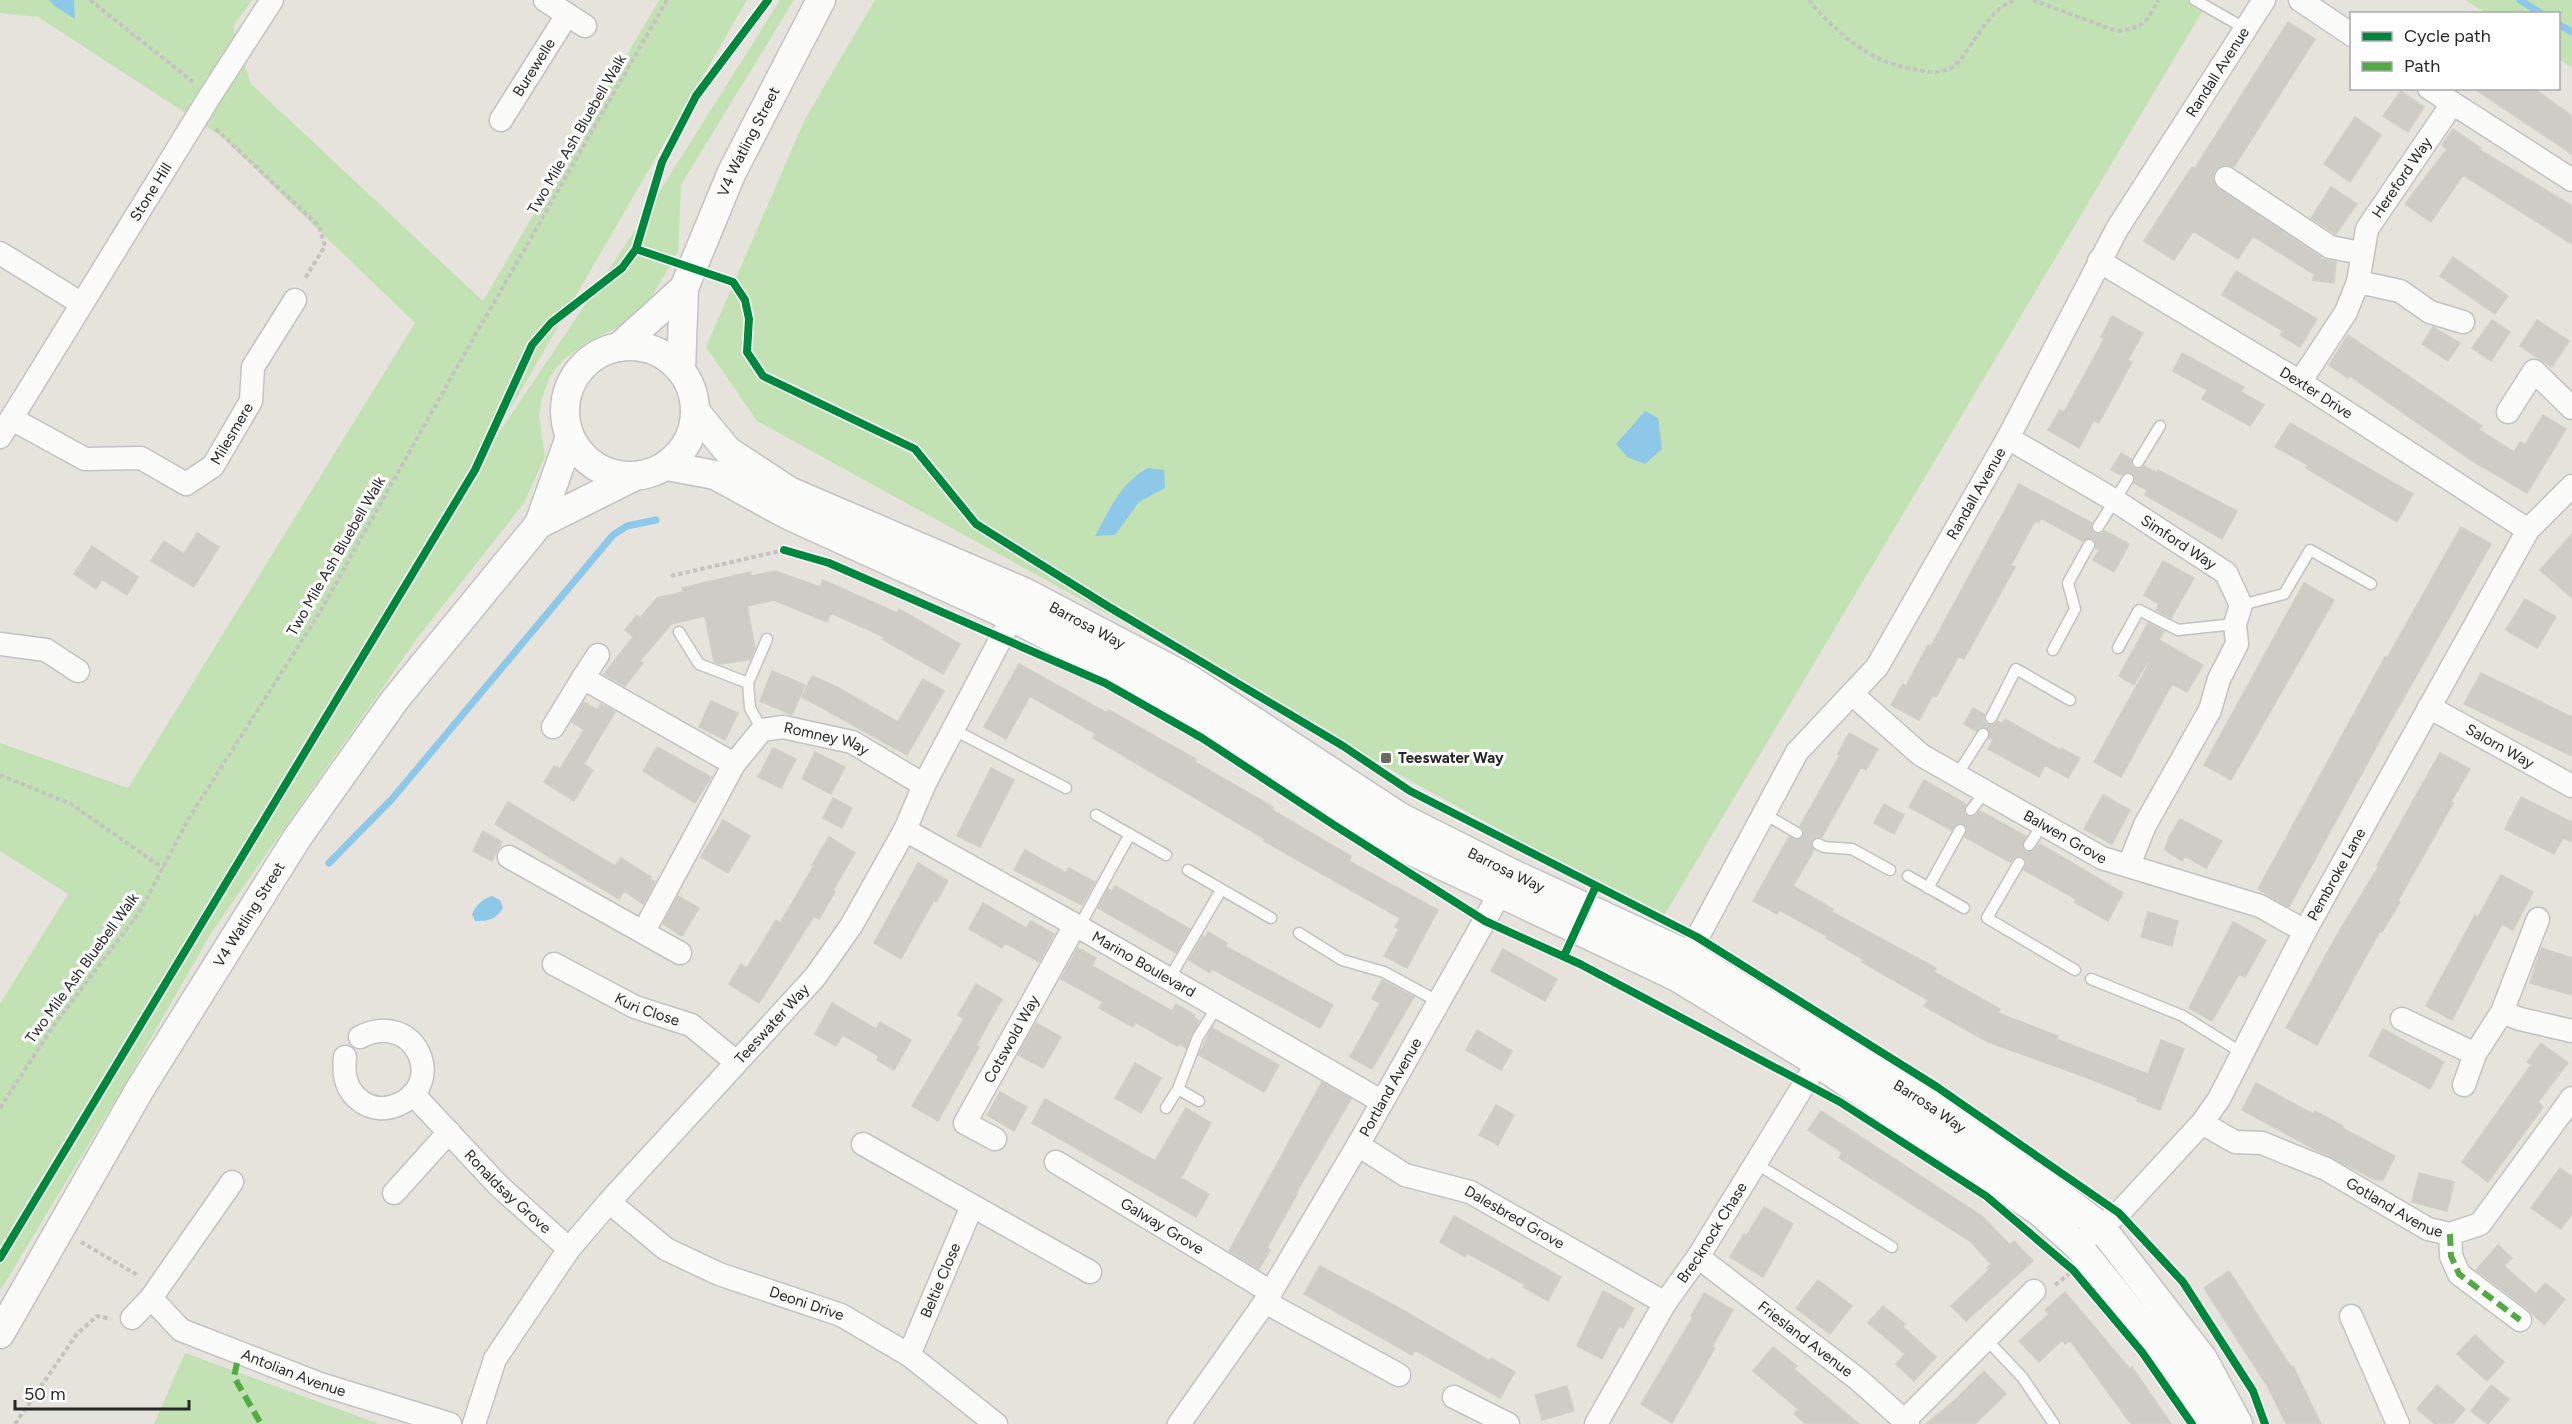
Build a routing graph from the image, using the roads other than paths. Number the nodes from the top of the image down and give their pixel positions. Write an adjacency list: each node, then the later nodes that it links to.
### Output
1 (272, 0): 20 (street, Stone Hill)
2 (545, 0): 11 (street, Burewelle)
3 (820, 0): 18 (street, V4 Watling Street)
4 (2195, 0): 7 (lane)
5 (2264, 0): 7 (street, Randall Avenue)
6 (2300, 0): 8 (street)
7 (2247, 29): 16 (street, Randall Avenue)
8 (2350, 34)
9 (2432, 90): 10 (street)
10 (2452, 104): 13 (street); 15 (street, Hereford Way)
11 (501, 120)
12 (2226, 178): 15 (street)
13 (2572, 180)
14 (0, 253): 20 (street)
15 (2361, 253): 17 (street, Hereford Way)
16 (2099, 261): 24 (street, Dexter Drive); 31 (street, Randall Avenue)
17 (2358, 282): 21 (street); 24 (street, Hereford Way)
18 (684, 288): 22 (street, V4 Watling Street); 23 (street, V4 Watling Street)
19 (295, 300): 29 (street, Milesmere)
20 (82, 304): 29 (street, Milesmere)
21 (2463, 322)
22 (619, 346): 23 (street); 30 (street)
23 (681, 370): 26 (street)
24 (2300, 382): 40 (street, Dexter Drive)
25 (2572, 408): 27 (street)
26 (695, 411): 33 (street); 43 (street, Barrosa Way)
27 (2508, 412)
28 (2160, 426): 32 (lane)
29 (6, 428)
30 (570, 437): 34 (street); 38 (street, V4 Watling Street)
31 (2008, 438): 37 (street, Simford Way); 55 (street, Randall Avenue)
32 (2138, 462)
33 (667, 466): 34 (street); 45 (street, Barrosa Way)
34 (633, 477): 38 (street, V4 Watling Street)
35 (2128, 479): 37 (lane)
36 (2572, 486): 40 (street, Pembroke Lane)
37 (2114, 500): 39 (lane); 44 (street, Simford Way)
38 (539, 524): 145 (street, V4 Watling Street)
39 (2098, 527)
40 (2528, 530): 57 (street, Pembroke Lane)
41 (2089, 545): 50 (lane)
42 (2371, 584): 44 (lane)
43 (1024, 592): 45 (street, Teeswater Way); 86 (street, Barrosa Way)
44 (2238, 614): 49 (lane); 82 (street)
45 (1012, 617): 61 (street, Teeswater Way); 86 (street, Barrosa Way)
46 (679, 632): 54 (lane)
47 (767, 639): 54 (lane)
48 (0, 644): 52 (street)
49 (2118, 648)
50 (2053, 650)
51 (598, 655): 53 (street)
52 (78, 671)
53 (583, 678): 59 (street); 63 (street)
54 (748, 683): 60 (lane)
55 (1852, 694): 64 (street, Balwen Grove); 70 (street, Randall Avenue)
56 (2070, 700): 58 (lane)
57 (2429, 707): 66 (street, Salorn Way); 94 (street, Pembroke Lane)
58 (1991, 718)
59 (553, 727)
60 (762, 730): 63 (street, Romney Way); 65 (street, Romney Way)
61 (954, 730): 65 (street, Teeswater Way); 67 (lane)
62 (1983, 734): 64 (lane)
63 (734, 764): 93 (street, Romney Way)
64 (1957, 775): 68 (street, Balwen Grove)
65 (924, 785): 73 (street, Teeswater Way)
66 (2572, 786)
67 (1066, 788)
68 (1986, 792): 69 (lane); 72 (street, Balwen Grove)
69 (1971, 810)
70 (1763, 813): 75 (lane); 98 (street, Randall Avenue)
71 (1096, 815): 76 (lane)
72 (2042, 826): 78 (lane); 82 (street, Balwen Grove)
73 (905, 830): 92 (street, Marino Boulevard); 112 (street, Teeswater Way)
74 (1960, 830): 87 (lane)
75 (1797, 832)
76 (1130, 834): 79 (lane); 92 (lane)
77 (1818, 844): 84 (lane)
78 (2029, 844)
79 (1166, 855)
80 (509, 857): 93 (street)
81 (2019, 863): 99 (lane)
82 (2129, 865): 94 (street, Balwen Grove)
83 (1188, 870): 88 (lane)
84 (1890, 870)
85 (1908, 876): 87 (lane)
86 (1505, 883): 98 (street, Barrosa Way); 102 (street, Portland Avenue)
87 (1928, 888): 89 (lane)
88 (1221, 890): 90 (lane); 100 (lane)
89 (1964, 908)
90 (1271, 918)
91 (2538, 919): 104 (street)
92 (1077, 926): 100 (street, Marino Boulevard); 122 (street, Cotswold Way)
93 (644, 931): 96 (street)
94 (2305, 931): 109 (street, Pembroke Lane)
95 (1299, 933): 102 (lane)
96 (680, 953)
97 (554, 964): 112 (street, Kuri Close)
98 (1682, 966): 108 (street, Barrosa Way)
99 (2075, 970)
100 (1169, 979): 103 (street, Marino Boulevard)
101 (2091, 979): 109 (lane)
102 (1439, 1002): 118 (street, Portland Avenue)
103 (1217, 1007): 114 (lane); 118 (street, Marino Boulevard)
104 (2502, 1012): 106 (street); 110 (street)
105 (2402, 1019): 110 (street)
106 (2572, 1031)
107 (360, 1036): 115 (street)
108 (1824, 1053): 126 (street, Brecknock Chase); 131 (street, Barrosa Way); 136 (street, Barrosa Way)
109 (2242, 1053): 120 (street, Pembroke Lane)
110 (2475, 1054): 113 (street)
111 (345, 1057): 115 (street)
112 (736, 1062): 129 (street, Teeswater Way)
113 (2464, 1085)
114 (1178, 1089): 117 (lane); 119 (lane)
115 (413, 1094): 121 (street, Ronaldsay Grove)
116 (2572, 1098): 132 (street, Gotland Avenue)
117 (1199, 1101)
118 (1381, 1101): 124 (street, Portland Avenue)
119 (1166, 1108)
120 (2202, 1123): 131 (street, Pembroke Lane); 132 (street, Gotland Avenue)
121 (449, 1132): 128 (street); 134 (street, Ronaldsay Grove)
122 (995, 1139)
123 (862, 1144): 130 (street)
124 (1358, 1145): 139 (street, Portland Avenue); 141 (street, Dalesbred Grove)
125 (1056, 1162): 139 (street, Galway Grove)
126 (1755, 1163): 133 (lane); 135 (street, Brecknock Chase)
127 (232, 1182): 140 (street)
128 (394, 1193)
129 (609, 1202): 134 (street, Teeswater Way); 147 (street, Deoni Drive)
130 (972, 1206): 137 (street); 147 (street, Beltie Close)
131 (2100, 1226): 136 (street, Pembroke Lane); 159 (street, Barrosa Way)
132 (2450, 1234): 144 (street)
133 (1892, 1247)
134 (569, 1249): 152 (street, Teeswater Way)
135 (1698, 1257): 141 (street, Brecknock Chase); 150 (street, Friesland Avenue)
136 (2072, 1259): 158 (street, Barrosa Way)
137 (1090, 1272)
138 (2034, 1290): 146 (street)
139 (1268, 1297): 148 (street); 154 (street, Portland Avenue)
140 (151, 1298): 143 (street); 151 (street, Antolian Avenue)
141 (1665, 1303): 156 (street, Brecknock Chase)
142 (2351, 1316): 160 (street)
143 (125, 1319)
144 (2520, 1320)
145 (0, 1334)
146 (1986, 1339): 150 (street); 157 (lane)
147 (909, 1355): 153 (street, Deoni Drive)
148 (1399, 1376)
149 (1454, 1396): 155 (street)
150 (1907, 1422)
151 (450, 1424)
152 (474, 1424)
153 (996, 1424)
154 (1179, 1424)
155 (1509, 1424)
156 (1596, 1424)
157 (2054, 1424)
158 (2208, 1424)
159 (2238, 1424)
160 (2398, 1424)

